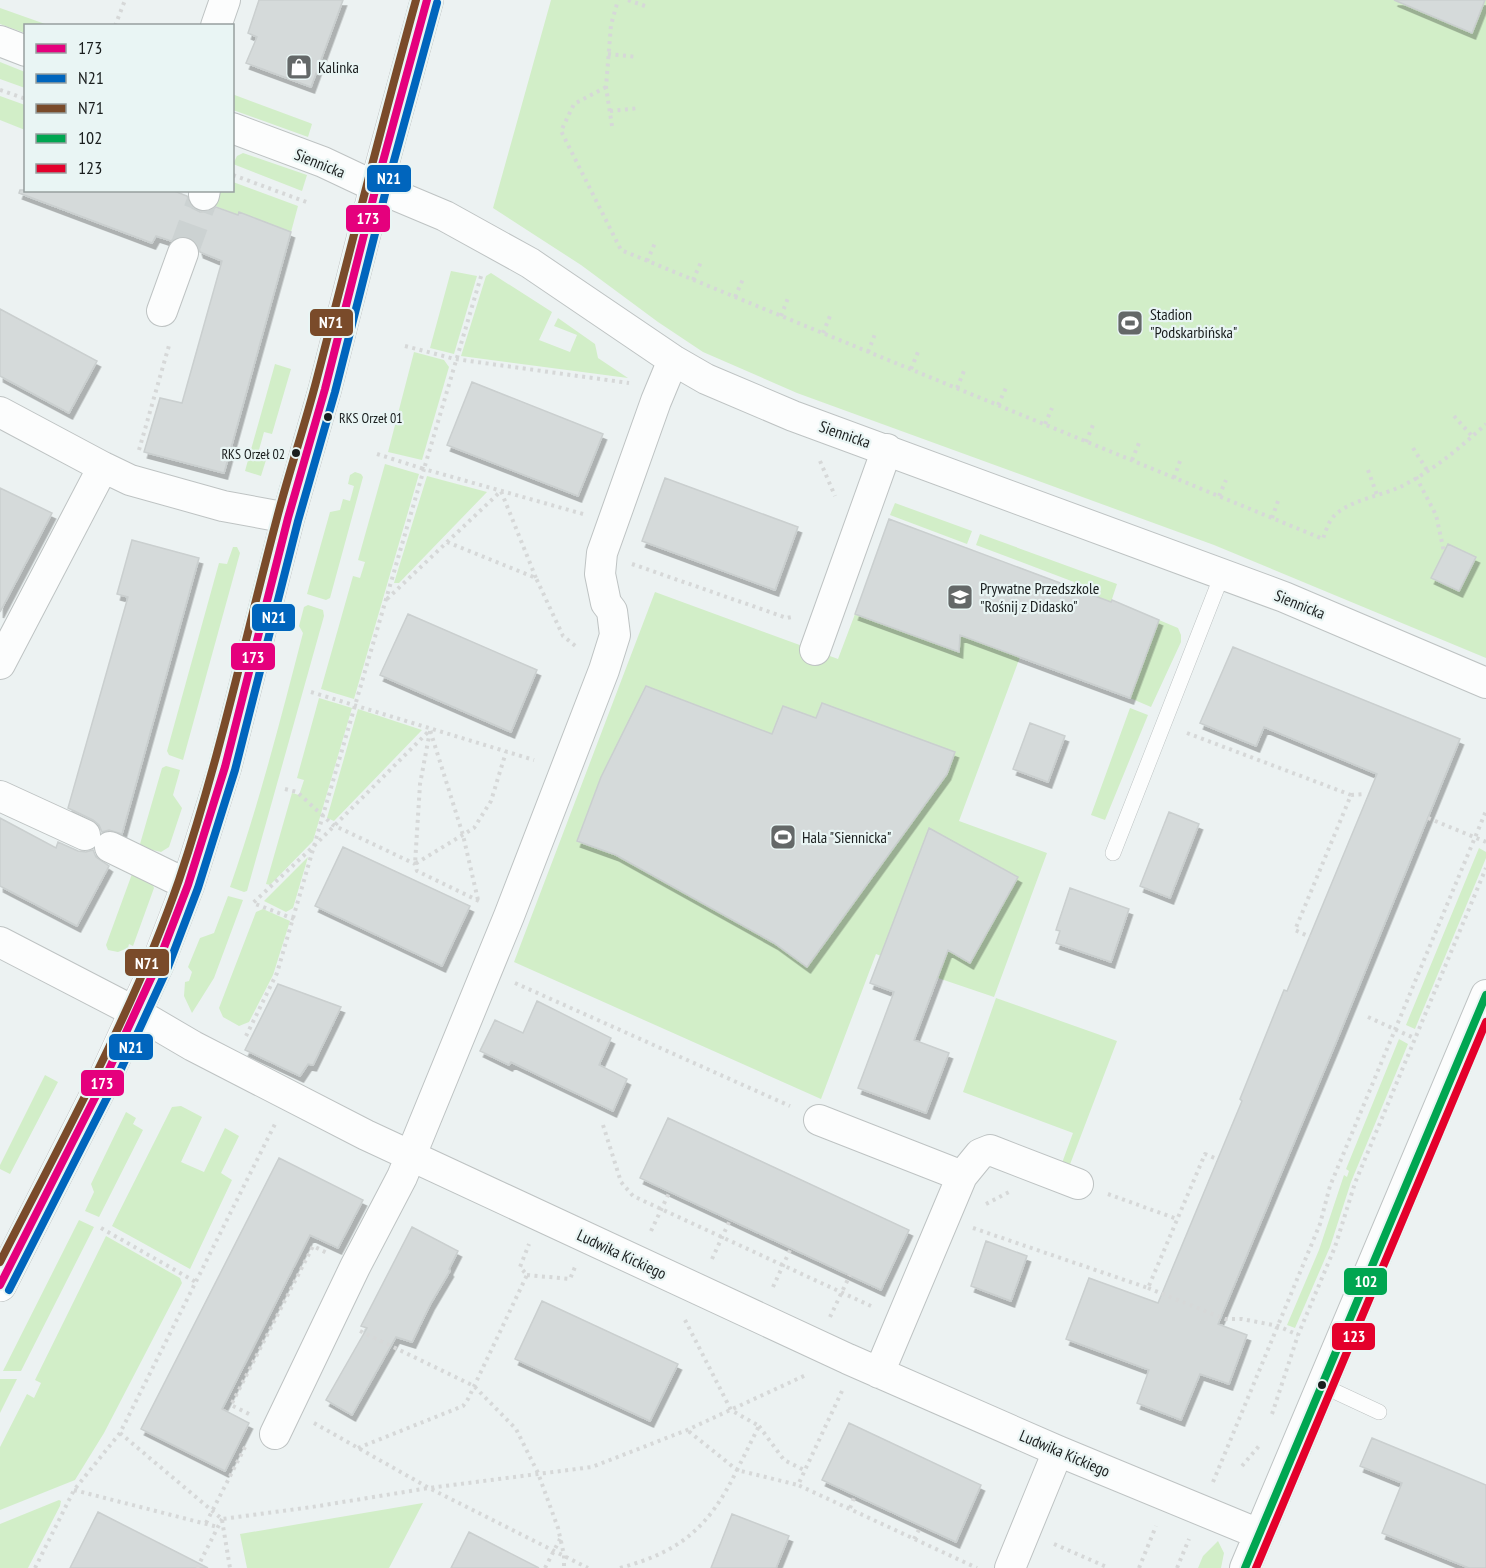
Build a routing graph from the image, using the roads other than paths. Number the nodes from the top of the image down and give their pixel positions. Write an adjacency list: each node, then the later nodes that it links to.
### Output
1 (225, 0): 3 (street)
2 (427, 0): 7 (street)
3 (217, 24)
4 (0, 41): 5 (street)
5 (24, 50)
6 (234, 129): 7 (street, Siennicka)
7 (376, 187): 10 (street, Siennicka); 14 (street)
8 (183, 253): 9 (street)
9 (162, 311)
10 (673, 360): 12 (street, Siennicka); 26 (street)
11 (0, 412): 13 (street)
12 (887, 449): 15 (street, Siennicka); 16 (street)
13 (103, 467): 14 (street); 17 (street)
14 (288, 518): 21 (street)
15 (1222, 575): 18 (street, Siennicka); 20 (lane)
16 (820, 638)
17 (0, 664)
18 (1486, 683)
19 (0, 796): 21 (street)
20 (1113, 853)
21 (188, 885): 24 (street)
22 (0, 942): 24 (street, Ludwika Kickiego)
23 (1486, 995): 31 (street)
24 (135, 1012): 26 (street, Ludwika Kickiego); 29 (street)
25 (819, 1120): 27 (street)
26 (410, 1155): 30 (street, Ludwika Kickiego); 33 (street)
27 (962, 1176): 28 (street); 30 (street)
28 (1078, 1184)
29 (0, 1285)
30 (879, 1373): 34 (street, Ludwika Kickiego)
31 (1321, 1385): 32 (lane); 35 (street)
32 (1379, 1412)
33 (275, 1434)
34 (1058, 1451): 35 (street, Ludwika Kickiego); 36 (street)
35 (1260, 1534): 37 (street)
36 (1010, 1568)
37 (1245, 1568)

